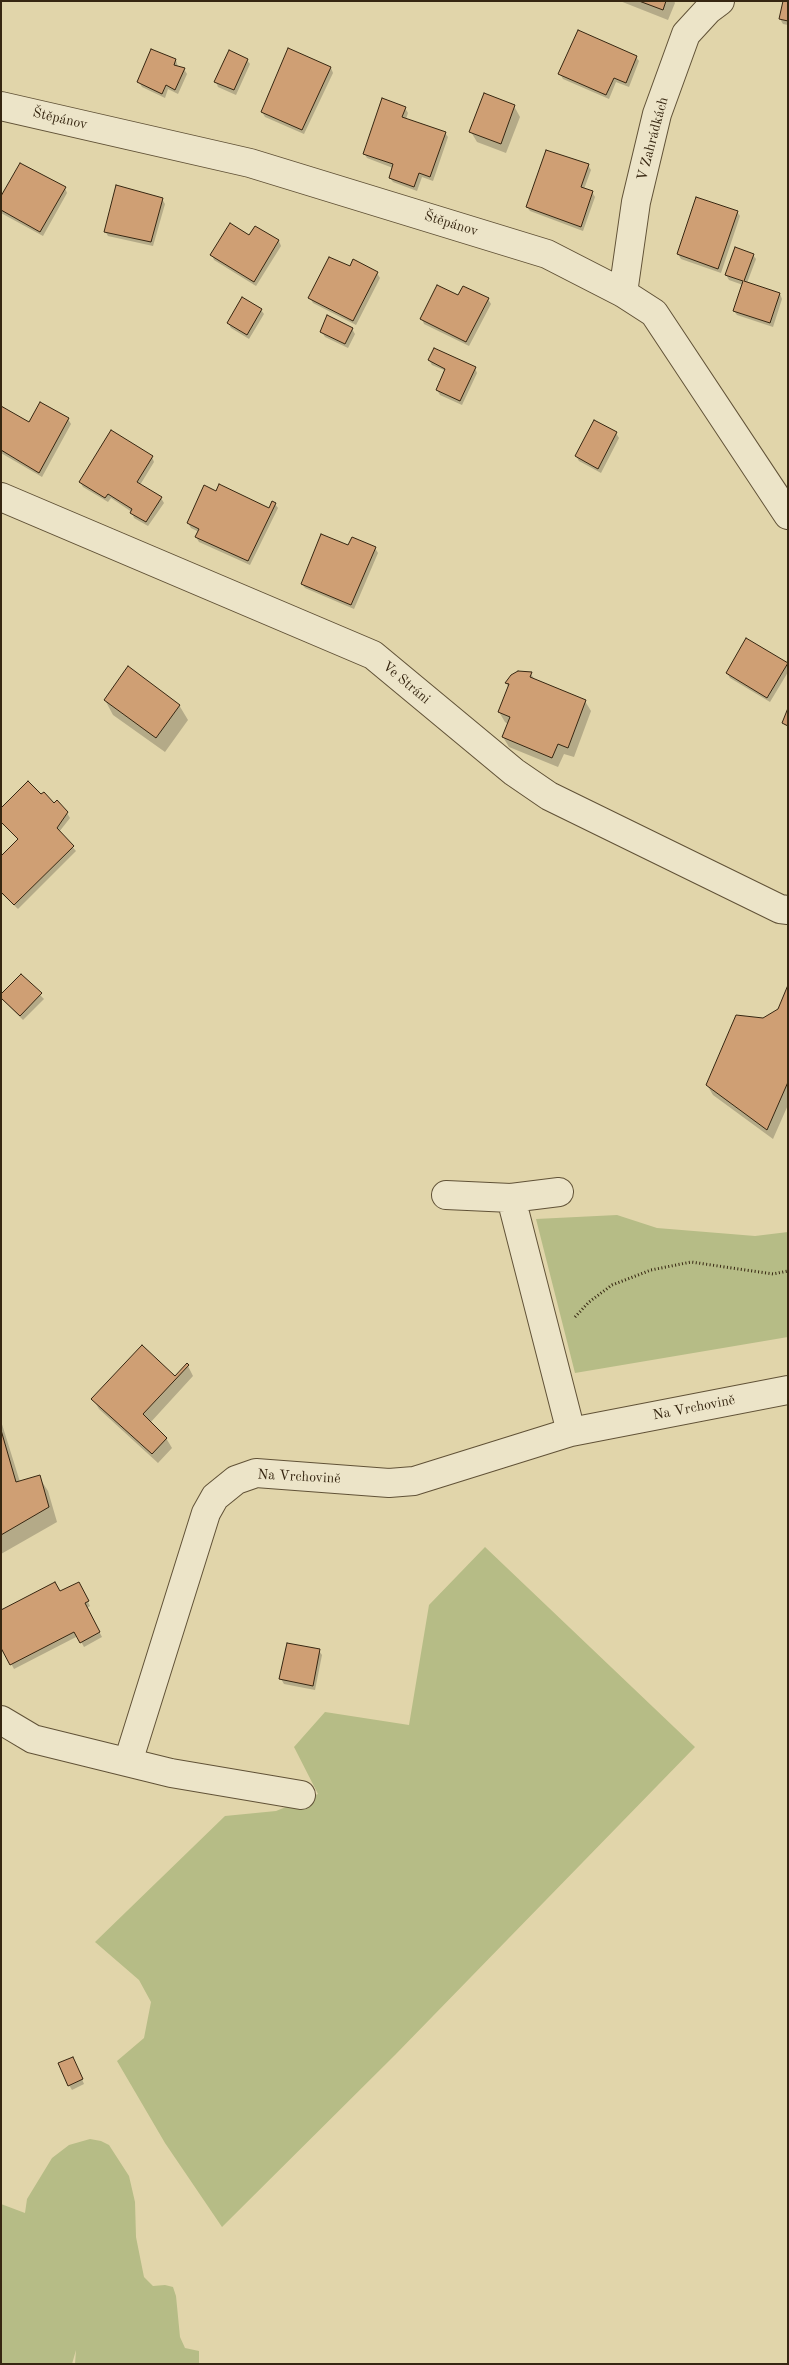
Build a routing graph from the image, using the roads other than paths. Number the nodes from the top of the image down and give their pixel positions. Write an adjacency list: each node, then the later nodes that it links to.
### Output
1 (720, 1): 3 (street, V Zahrádkách)
2 (1, 106): 3 (street, Štěpánov)
3 (623, 293): 5 (street, Štěpánov)
4 (1, 496): 6 (street, Ve Stráni)
5 (788, 515)
6 (788, 910)
7 (559, 1192): 9 (street)
8 (446, 1195): 9 (street)
9 (511, 1198): 11 (street)
10 (788, 1390): 11 (street, Na Vrchovině)
11 (572, 1432): 13 (street, Na Vrchovině)
12 (1, 1720): 13 (street)
13 (128, 1762): 14 (street)
14 (300, 1795)

